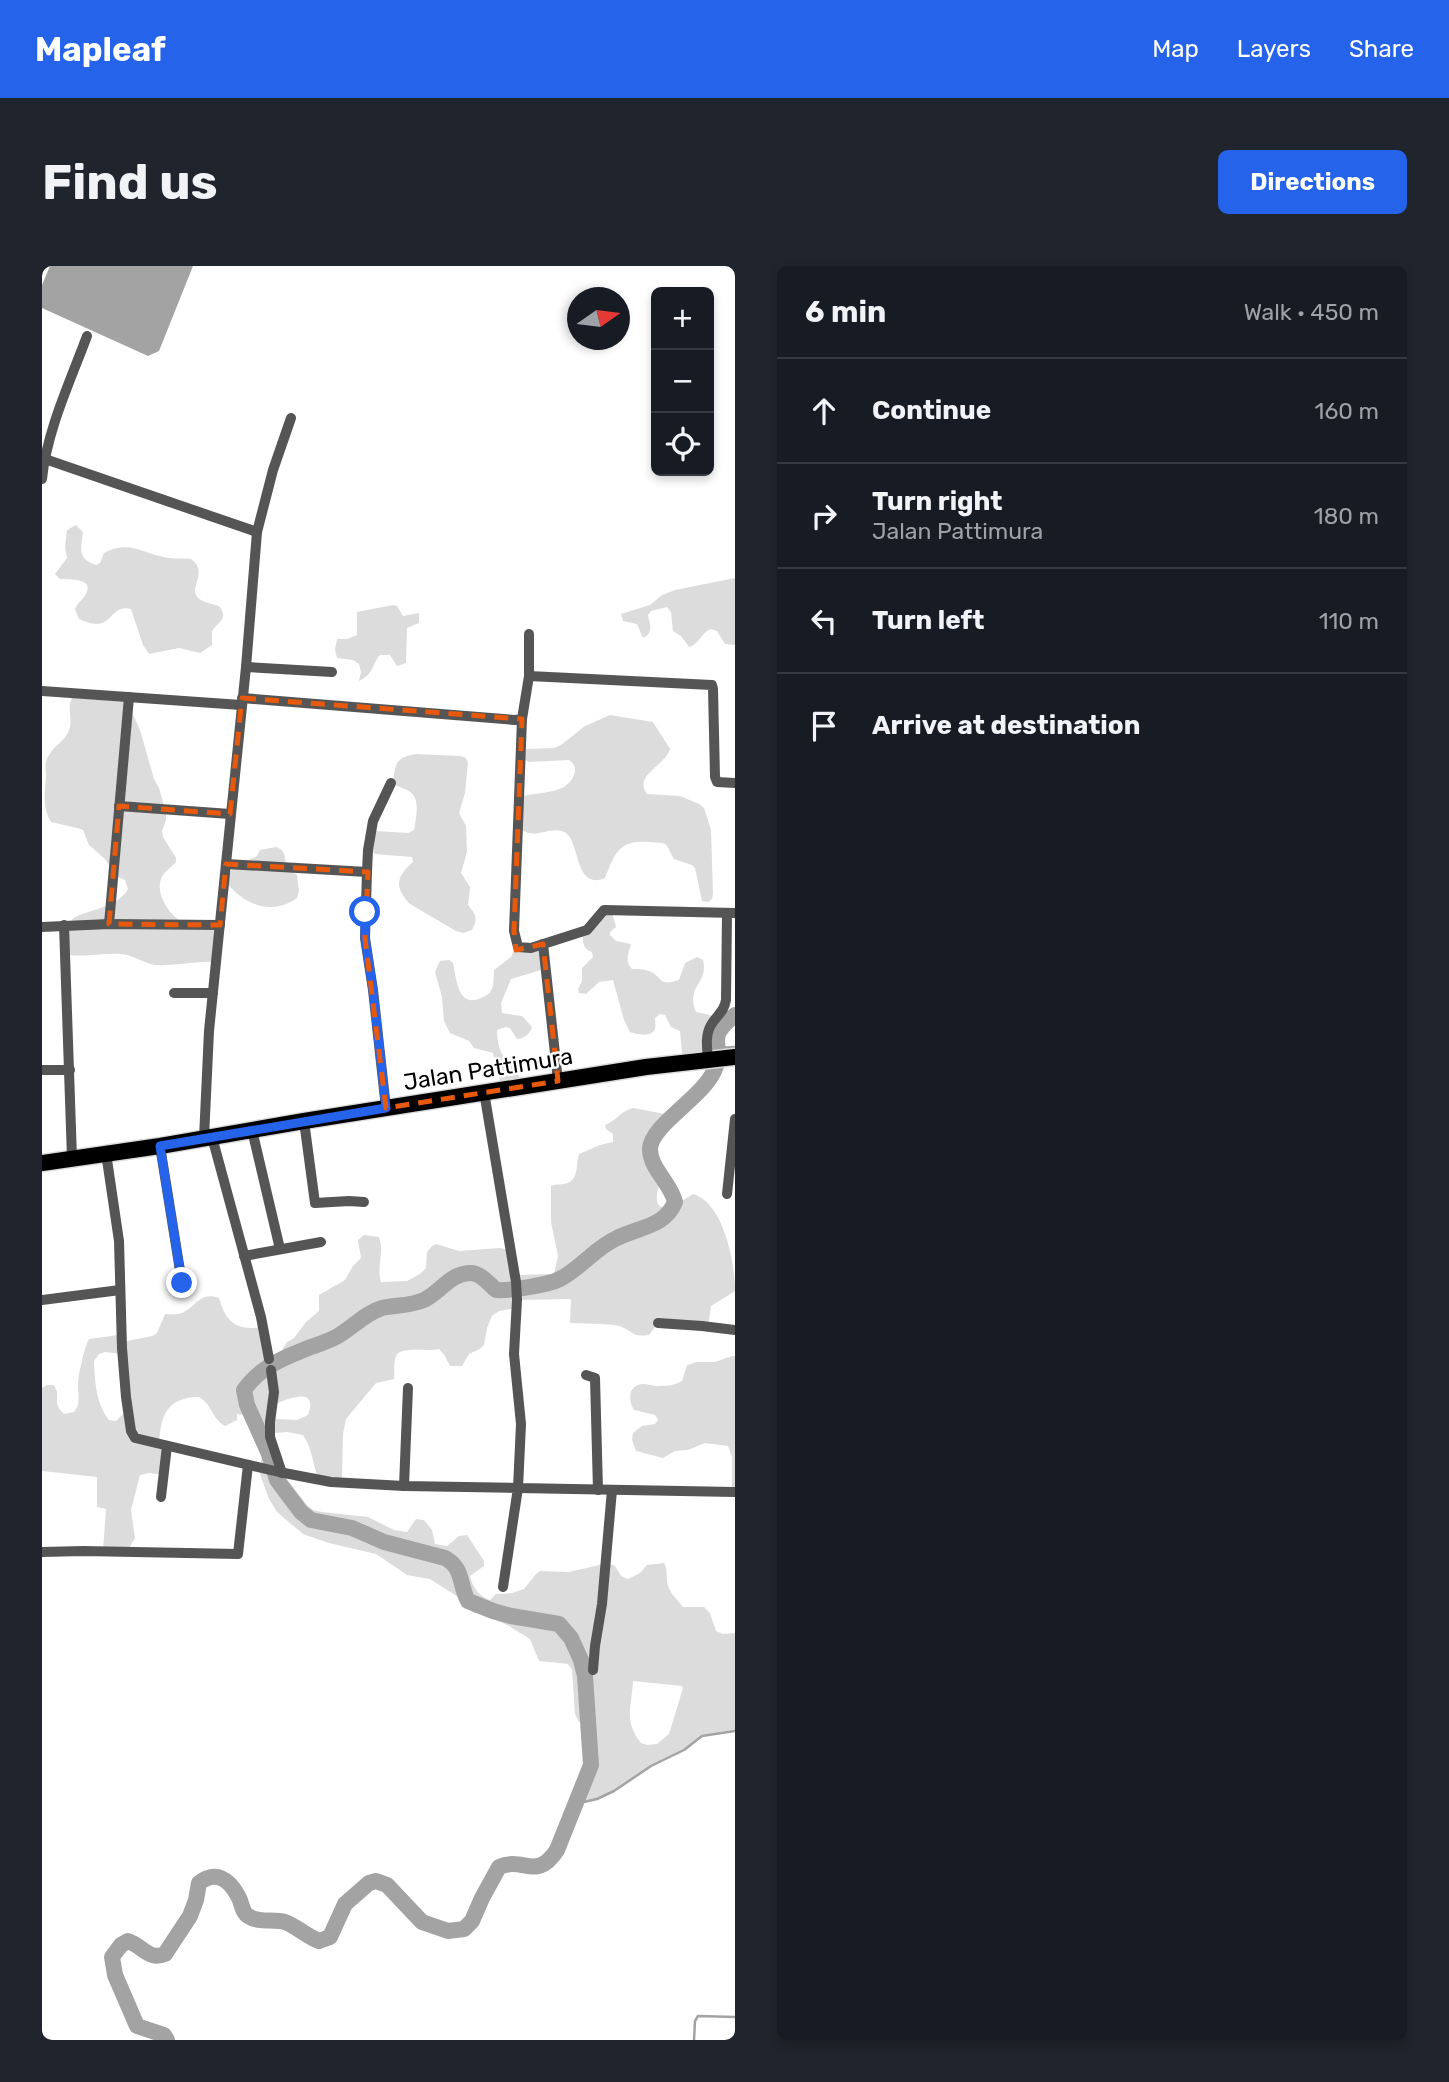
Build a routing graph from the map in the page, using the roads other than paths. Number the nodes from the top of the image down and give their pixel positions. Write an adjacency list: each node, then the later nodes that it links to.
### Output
1 (87, 335): 3 (street)
2 (291, 418): 5 (street)
3 (43, 458): 4 (street); 5 (street)
4 (42, 479)
5 (257, 532): 7 (street)
6 (529, 634): 9 (street)
7 (246, 667): 8 (street); 12 (street)
8 (332, 673)
9 (529, 676): 13 (street); 15 (street)
10 (42, 691): 11 (street)
11 (129, 697): 12 (street); 16 (street)
12 (242, 701): 13 (street); 17 (street)
13 (522, 719): 25 (street)
14 (391, 783): 19 (street)
15 (735, 783)
16 (119, 806): 17 (street); 21 (street)
17 (230, 814): 18 (street)
18 (226, 864): 19 (street); 23 (street)
19 (367, 872): 33 (street)
20 (731, 913): 25 (street); 28 (street)
21 (109, 924): 22 (street); 23 (street)
22 (64, 925): 24 (street); 30 (street)
23 (220, 925): 27 (street)
24 (42, 927)
25 (543, 944): 31 (street)
26 (174, 993): 27 (street)
27 (213, 993): 37 (street)
28 (720, 1058): 31 (main road, Jalan Pattimura)
29 (42, 1070): 30 (street)
30 (70, 1070): 40 (street)
31 (558, 1081): 32 (main road, Jalan Pattimura)
32 (484, 1092): 33 (main road, Jalan Pattimura); 60 (street)
33 (386, 1108): 35 (main road, Jalan Pattimura)
34 (735, 1119): 42 (street)
35 (303, 1121): 36 (main road, Jalan Pattimura); 43 (street)
36 (252, 1130): 37 (main road, Jalan Pattimura); 45 (street)
37 (208, 1138): 38 (main road, Jalan Pattimura); 46 (street)
38 (160, 1146): 39 (main road, Jalan Pattimura); 47 (street)
39 (106, 1153): 40 (main road, Jalan Pattimura); 48 (street)
40 (72, 1158): 41 (main road, Jalan Pattimura)
41 (42, 1163)
42 (727, 1194)
43 (364, 1202)
44 (321, 1242): 45 (street)
45 (280, 1249): 46 (street)
46 (244, 1255): 52 (street)
47 (182, 1283)
48 (120, 1290): 49 (street); 56 (street)
49 (42, 1300)
50 (658, 1324): 51 (street)
51 (735, 1330)
52 (268, 1359)
53 (271, 1370): 58 (street)
54 (586, 1375): 61 (street)
55 (408, 1388): 59 (street)
56 (167, 1446): 57 (street); 64 (street)
57 (248, 1465): 58 (street); 65 (street)
58 (281, 1473): 59 (street)
59 (404, 1486): 60 (street)
60 (518, 1489): 61 (street); 66 (street)
61 (598, 1490): 62 (street)
62 (612, 1490): 63 (street); 67 (street)
63 (735, 1492)
64 (161, 1497)
65 (42, 1552)
66 (503, 1587)
67 (593, 1670)

